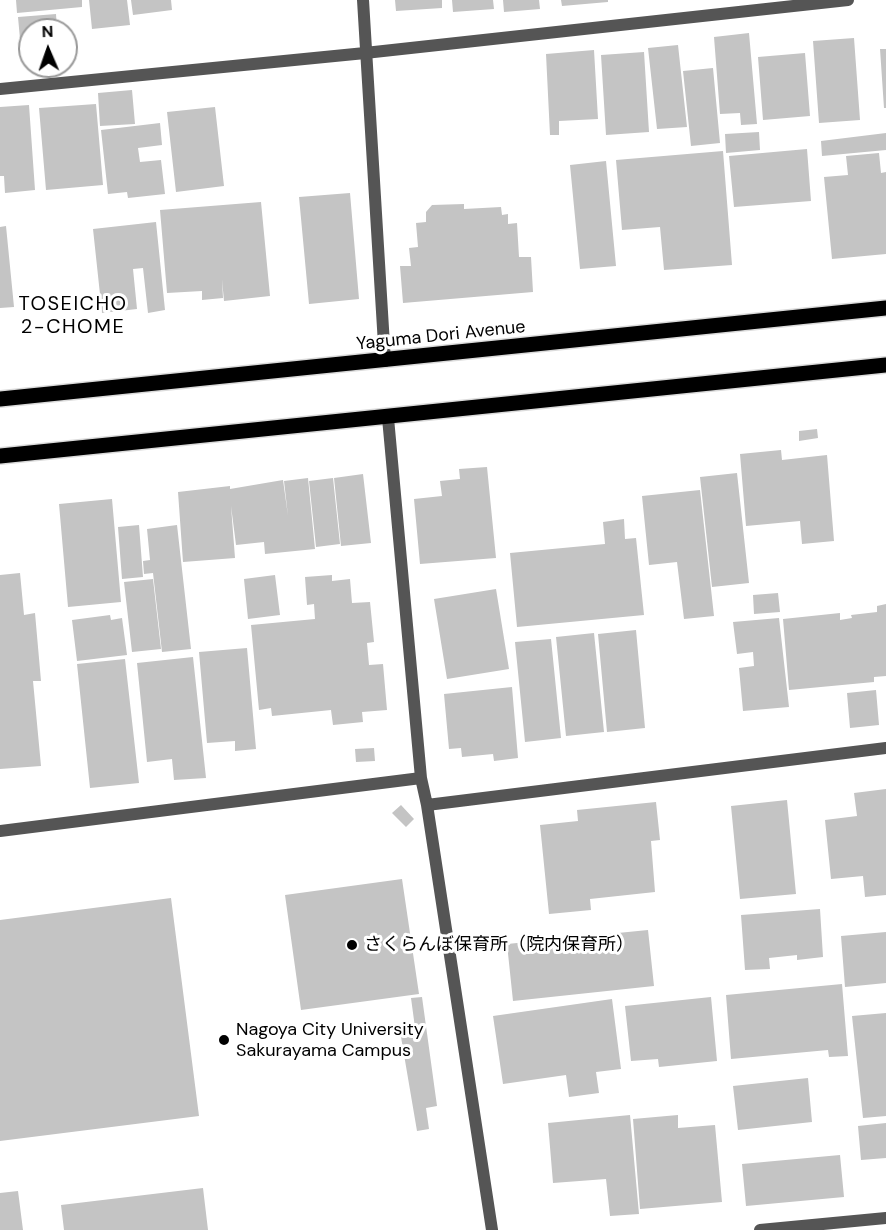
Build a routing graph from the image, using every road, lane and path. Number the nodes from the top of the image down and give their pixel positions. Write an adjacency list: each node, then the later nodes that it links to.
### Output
1 (363, 0): 3 (street)
2 (848, 0): 3 (street)
3 (365, 53): 4 (street); 6 (street)
4 (0, 89)
5 (886, 308): 6 (main road, Yaguma Dori Avenue)
6 (385, 362): 8 (main road, Yaguma Dori Avenue)
7 (886, 365): 9 (main road)
8 (0, 399)
9 (388, 418): 10 (main road); 12 (street)
10 (0, 456)
11 (886, 748): 13 (street)
12 (421, 778): 13 (street); 14 (street)
13 (427, 806): 16 (street)
14 (0, 831)
15 (886, 1218): 17 (street)
16 (492, 1230)
17 (760, 1230)

